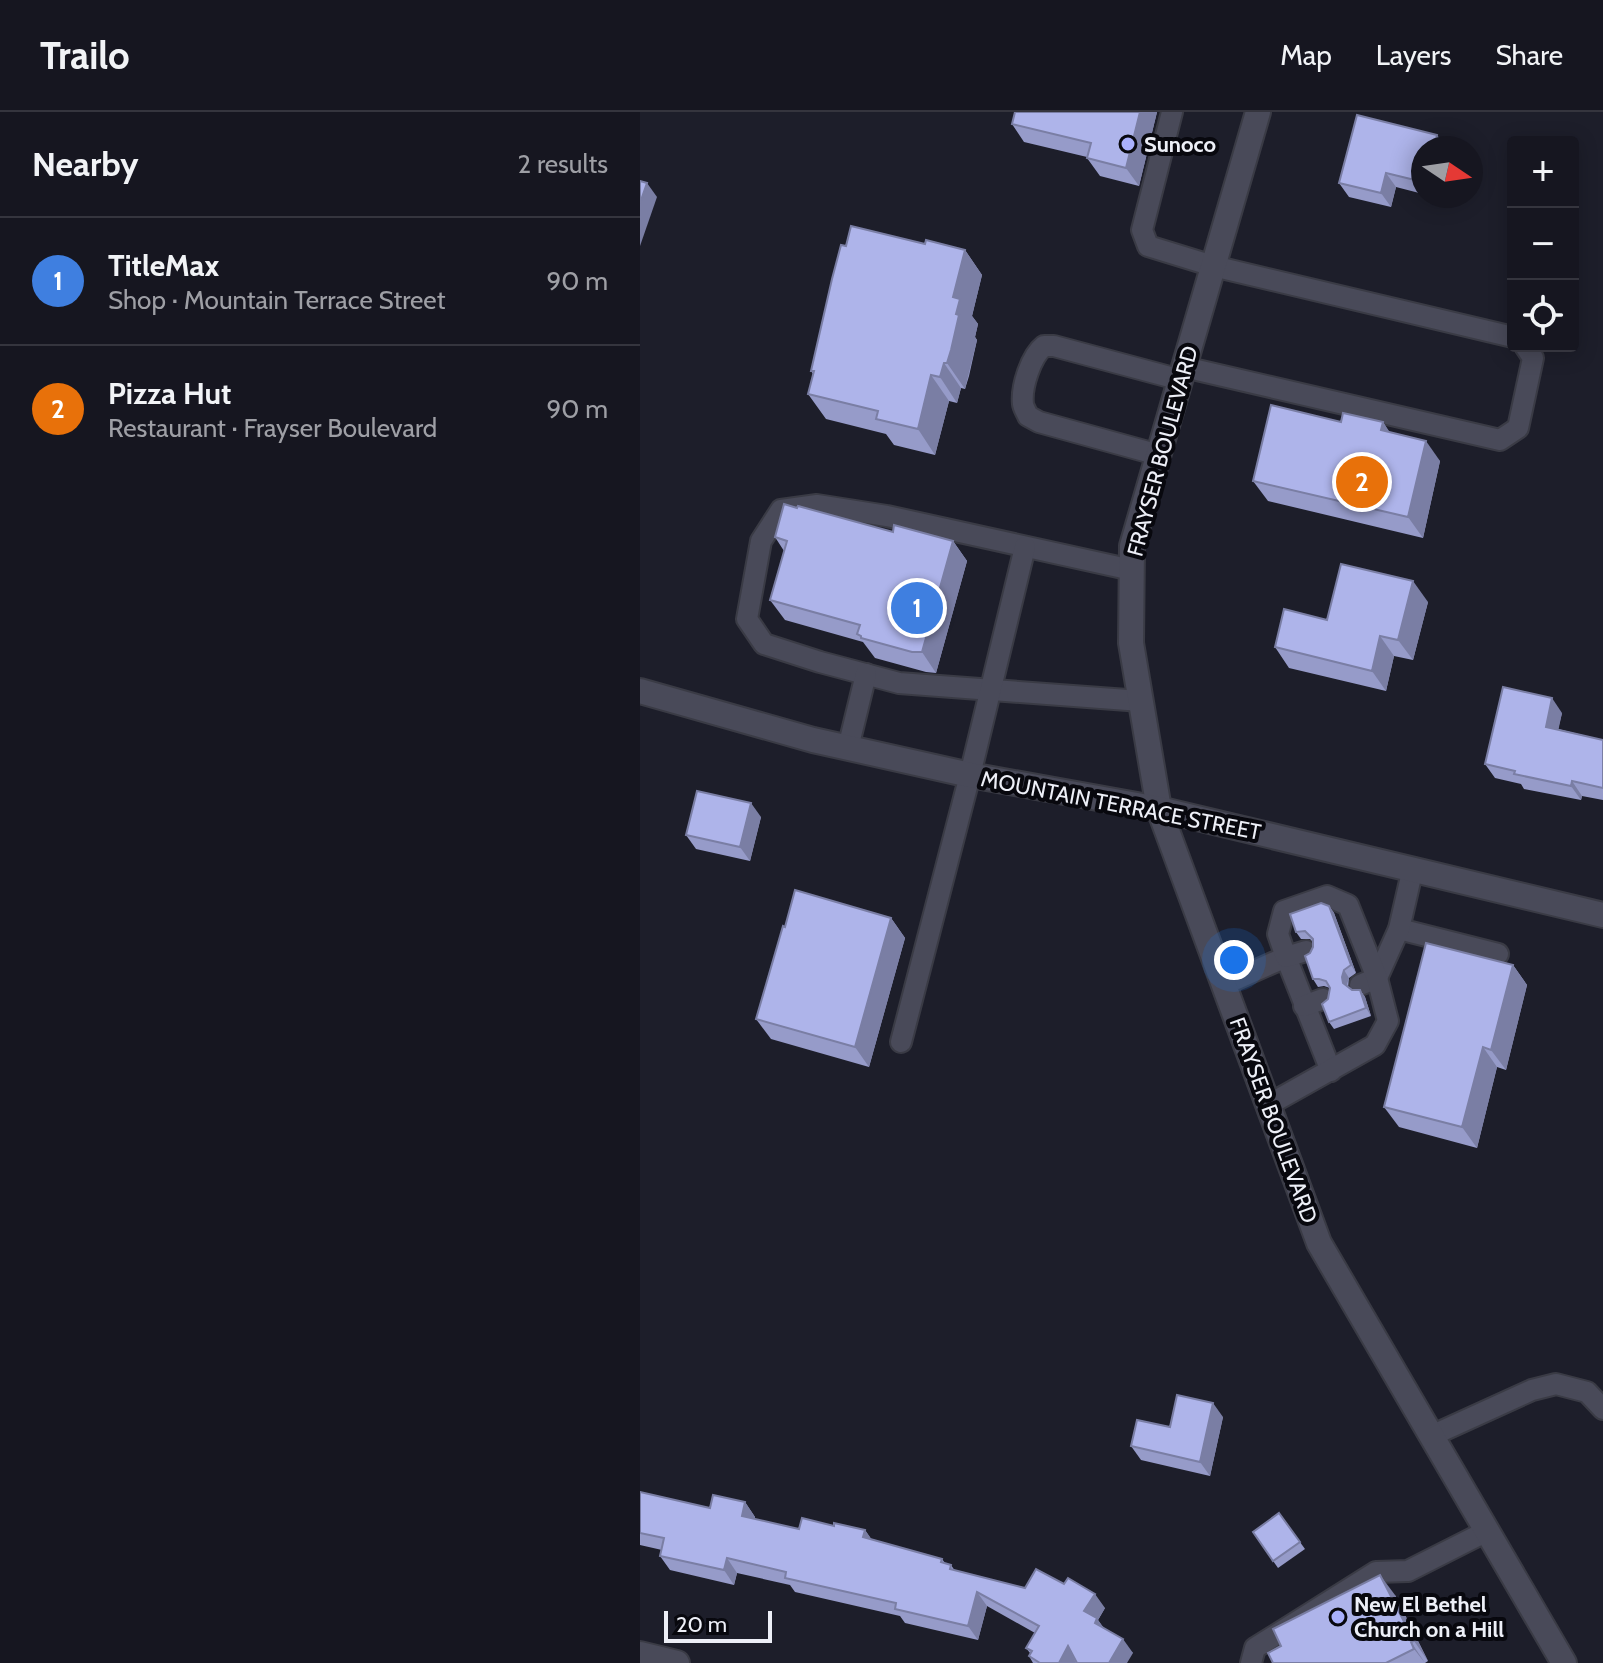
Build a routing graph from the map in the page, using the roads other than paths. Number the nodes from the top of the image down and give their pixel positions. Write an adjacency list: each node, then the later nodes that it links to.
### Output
1 (1172, 112): 3 (lane)
2 (1258, 112): 3 (main road, FRAYSER BOULEVARD)
3 (1213, 266): 4 (lane); 6 (main road, FRAYSER BOULEVARD)
4 (1507, 336)
5 (1529, 352): 6 (lane)
6 (1182, 374): 7 (main road, FRAYSER BOULEVARD); 7 (lane)
7 (1159, 455): 9 (main road, FRAYSER BOULEVARD)
8 (1025, 547): 9 (lane); 10 (lane); 11 (lane)
9 (1132, 570): 13 (main road, FRAYSER BOULEVARD)
10 (866, 674): 11 (lane); 14 (lane)
11 (990, 690): 13 (lane); 15 (lane)
12 (640, 691): 14 (main road, MOUNTAIN TERRACE STREET)
13 (1141, 701): 16 (main road, FRAYSER BOULEVARD)
14 (848, 748): 15 (main road, MOUNTAIN TERRACE STREET)
15 (970, 775): 16 (main road, MOUNTAIN TERRACE STREET); 24 (lane)
16 (1159, 809): 17 (main road, MOUNTAIN TERRACE STREET); 23 (main road, FRAYSER BOULEVARD)
17 (1413, 868): 18 (main road, MOUNTAIN TERRACE STREET); 19 (lane)
18 (1603, 915)
19 (1399, 929): 21 (lane); 22 (lane)
20 (1296, 954): 22 (lane); 23 (lane); 25 (lane)
21 (1498, 954)
22 (1368, 982): 25 (lane)
23 (1223, 985): 26 (main road, FRAYSER BOULEVARD)
24 (901, 1042)
25 (1331, 1071): 26 (lane)
26 (1268, 1105): 28 (main road, FRAYSER BOULEVARD)
27 (1603, 1409): 28 (lane)
28 (1431, 1436): 29 (main road, FRAYSER BOULEVARD)
29 (1487, 1531): 32 (lane); 33 (main road, FRAYSER BOULEVARD)
30 (640, 1654): 31 (main road)
31 (677, 1663)
32 (1251, 1663)
33 (1564, 1663)

